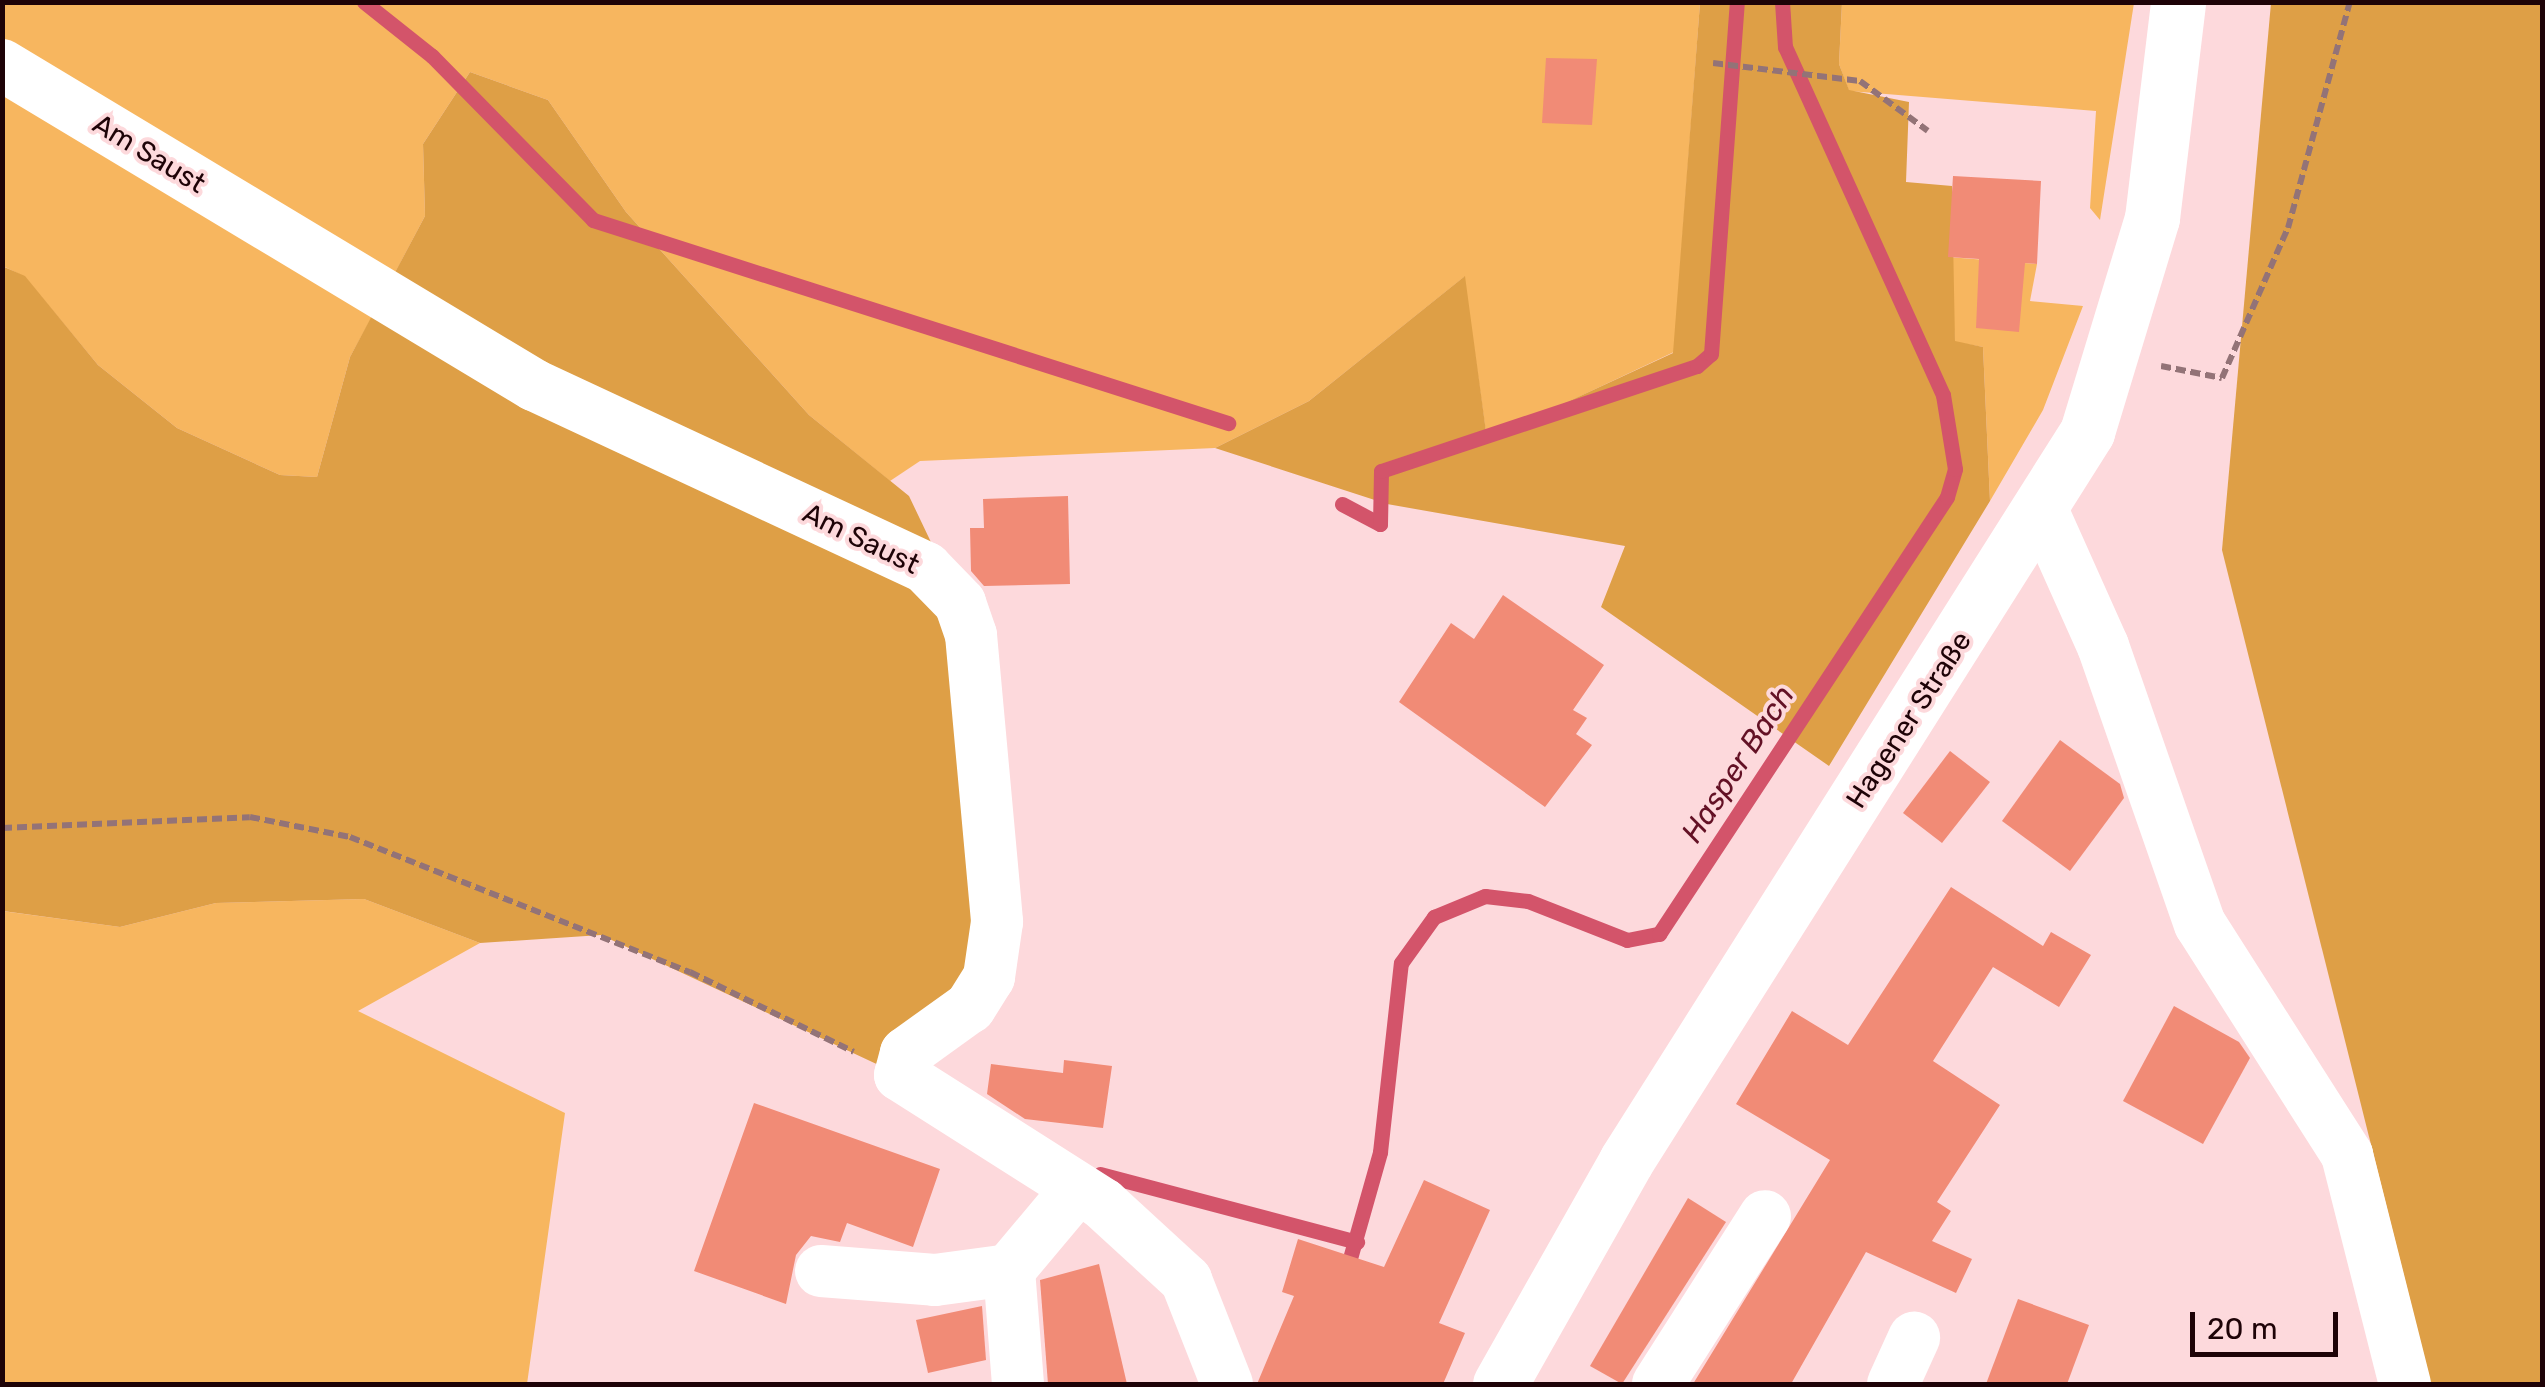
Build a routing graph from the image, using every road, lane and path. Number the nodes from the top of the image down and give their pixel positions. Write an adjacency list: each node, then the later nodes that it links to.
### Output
1 (2178, 2): 6 (main road, Hagener Straße)
2 (2350, 2): 6 (path)
3 (1713, 63): 5 (path)
4 (2, 65): 9 (street, Am Saust)
5 (1928, 131)
6 (2116, 356): 7 (main road, Hagener Straße)
7 (2043, 512): 16 (main road, Hagener Straße); 18 (street)
8 (2, 828): 9 (path)
9 (900, 1075): 10 (street)
10 (1076, 1189): 13 (street); 15 (street)
11 (1764, 1216): 17 (street)
12 (821, 1270): 13 (street)
13 (1009, 1270): 14 (street)
14 (1018, 1384)
15 (1227, 1384)
16 (1500, 1384)
17 (1658, 1384)
18 (2406, 1384)

